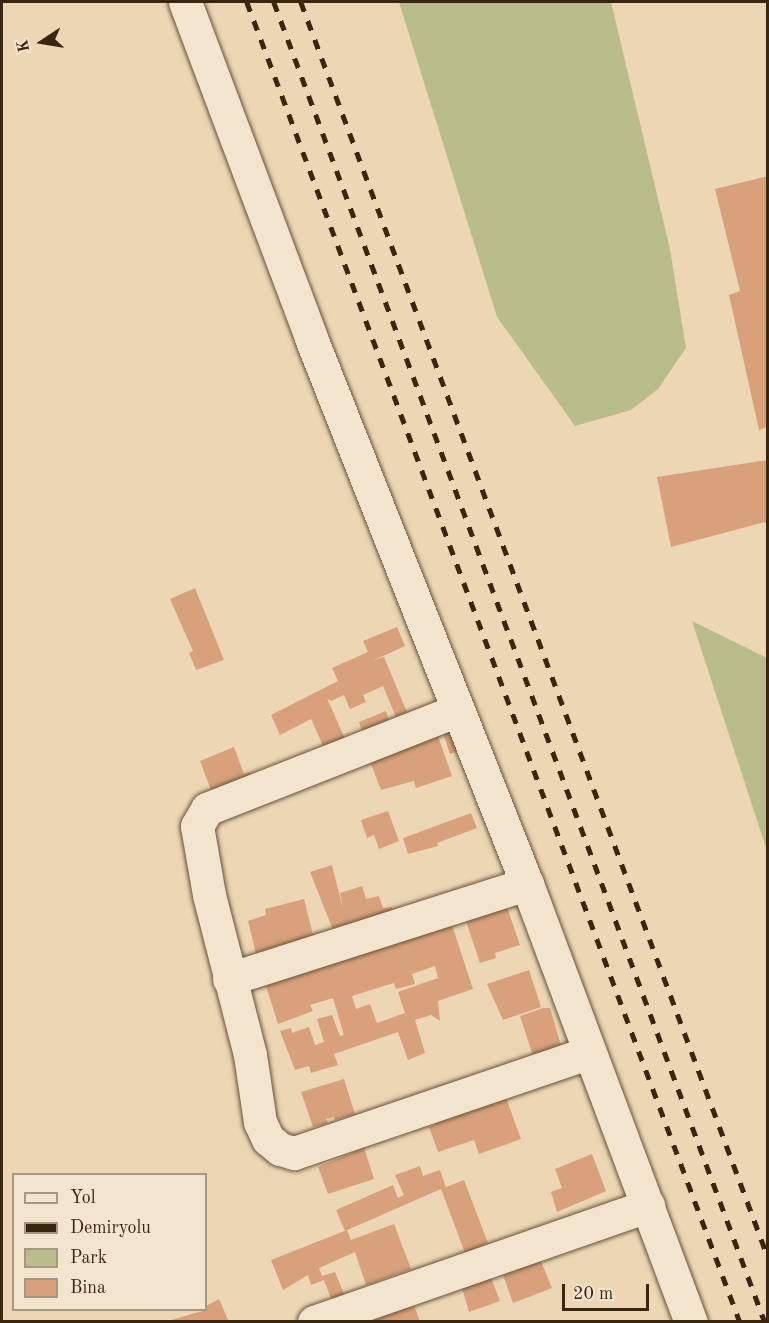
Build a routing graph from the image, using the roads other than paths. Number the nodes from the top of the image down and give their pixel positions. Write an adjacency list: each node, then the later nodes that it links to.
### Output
1 (185, 2): 2 (street)
2 (458, 710): 3 (street); 4 (street)
3 (527, 884): 4 (street); 5 (street)
4 (229, 979): 5 (street)
5 (588, 1053): 6 (street)
6 (648, 1206): 7 (street); 8 (street)
7 (314, 1322)
8 (691, 1322)

